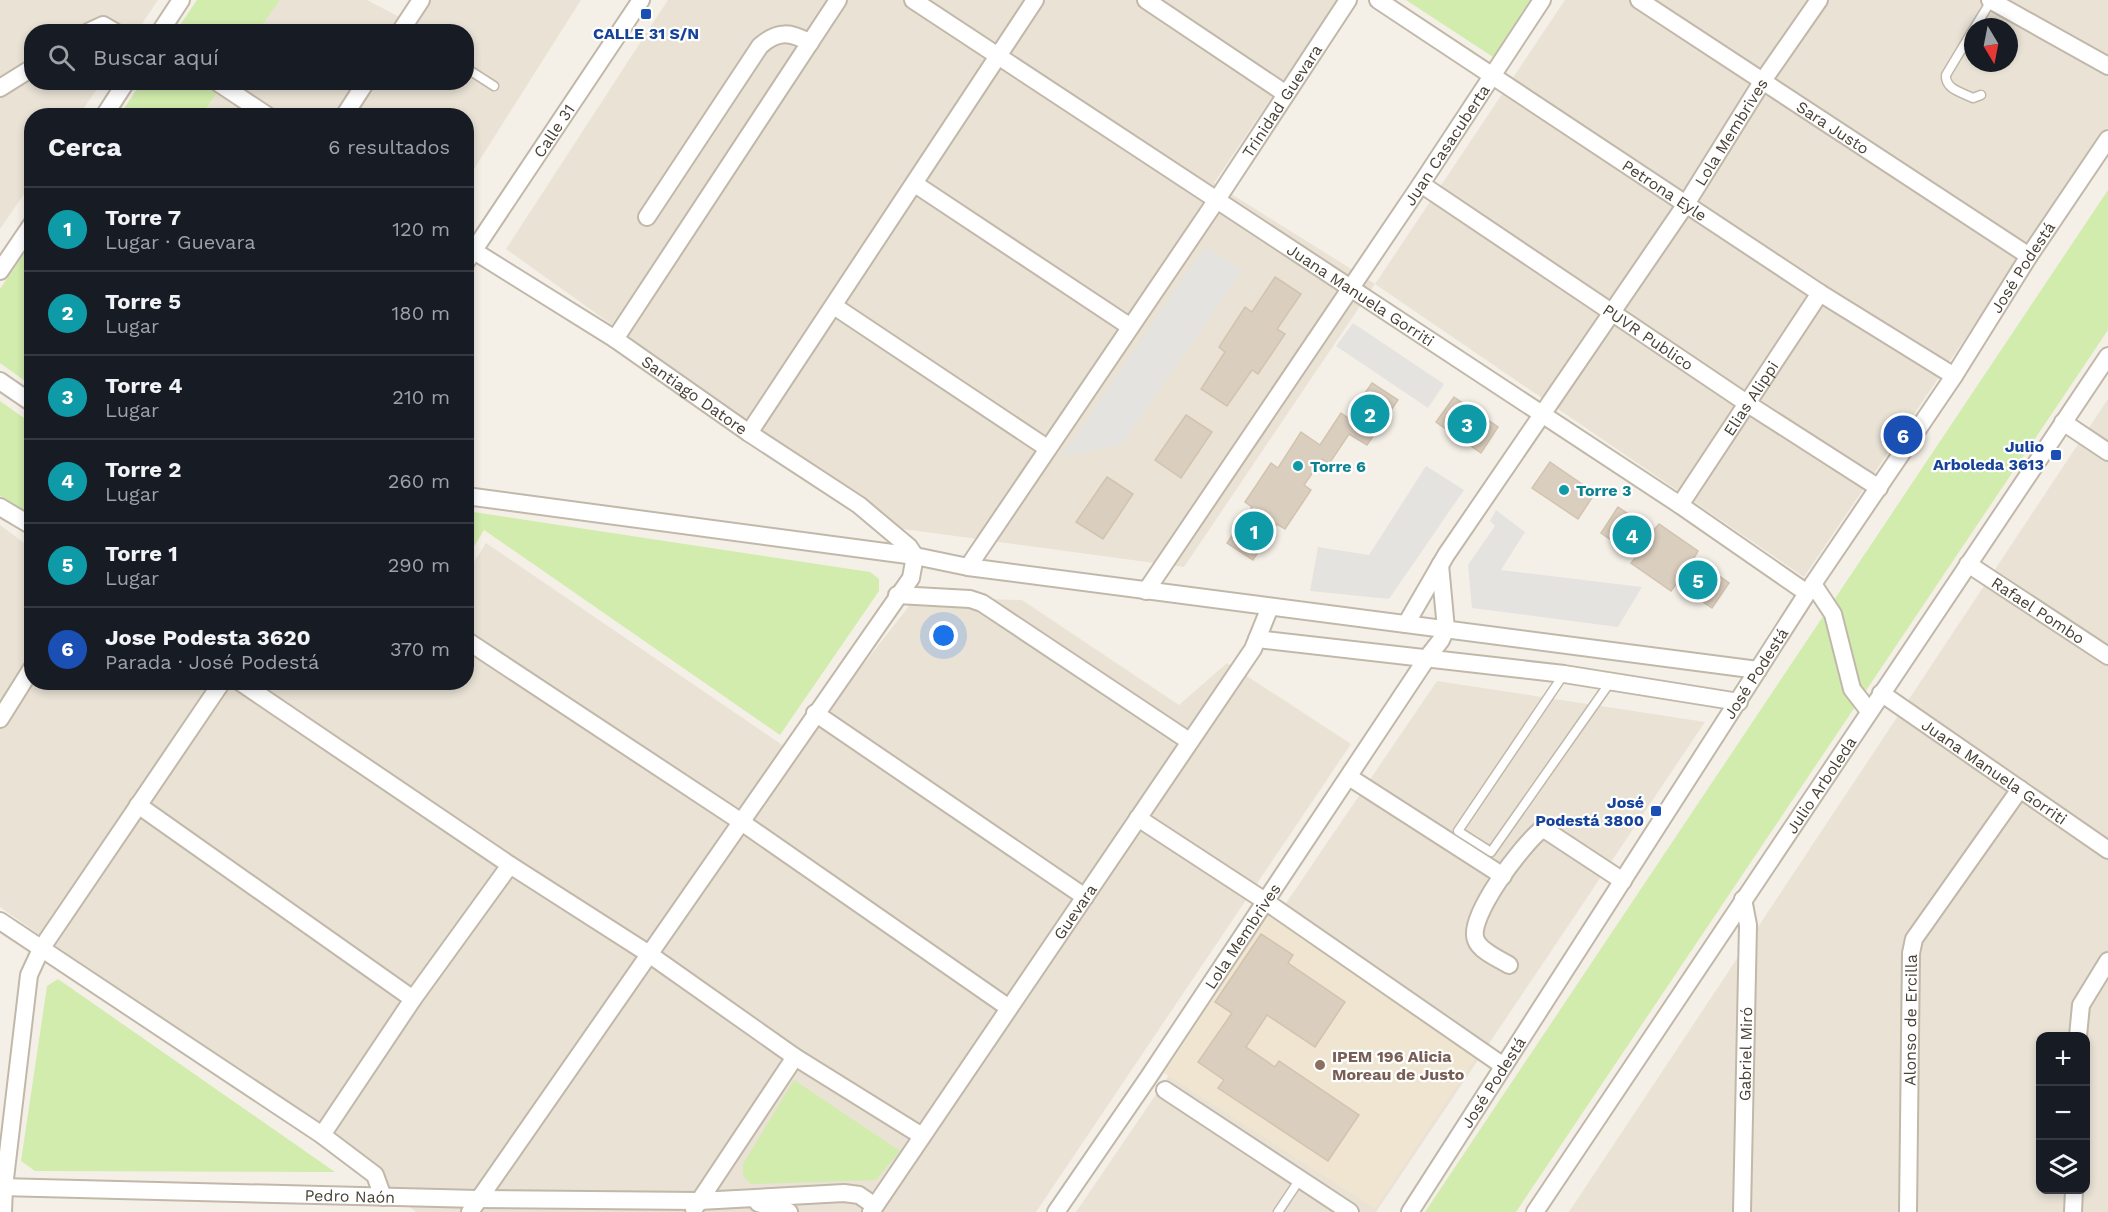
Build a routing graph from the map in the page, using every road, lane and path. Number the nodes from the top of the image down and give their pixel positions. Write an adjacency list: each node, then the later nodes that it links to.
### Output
1 (181, 0): 16 (street)
2 (421, 0): 17 (street)
3 (642, 0): 43 (street, Calle 31)
4 (837, 0): 18 (street)
5 (913, 0): 20 (street, Juana Manuela Gorriti)
6 (1035, 0): 20 (street)
7 (1146, 0): 31 (street)
8 (1348, 0): 31 (street, Trinidad Guevara)
9 (1378, 0): 24 (street, Petrona Eyle)
10 (1542, 0): 24 (street, Juan Casacuberta)
11 (1639, 0): 25 (street, Sara Justo)
12 (1818, 0): 25 (street, Lola Membrives)
13 (1990, 0): 14 (street); 15 (lane)
14 (2015, 6): 21 (street)
15 (1980, 18)
16 (165, 24)
17 (407, 24)
18 (810, 43): 41 (street); 52 (street)
19 (1964, 45): 32 (lane)
20 (997, 57): 37 (street); 39 (street, Juana Manuela Gorriti)
21 (2108, 66)
22 (24, 73): 27 (street)
23 (474, 73): 26 (lane)
24 (1492, 76): 38 (street, Juan Casacuberta); 40 (street, Petrona Eyle)
25 (1762, 82): 40 (street, Lola Membrives); 45 (street, Sara Justo)
26 (494, 86)
27 (0, 88)
28 (121, 90): 33 (street)
29 (230, 90): 34 (street)
30 (361, 90): 35 (street)
31 (1286, 94): 39 (street, Trinidad Guevara)
32 (1982, 95)
33 (109, 108)
34 (256, 108)
35 (349, 108)
36 (2108, 140): 45 (street, José Podestá)
37 (915, 184): 49 (street); 51 (street)
38 (1421, 184): 47 (street, Juan Casacuberta); 50 (street, PUVR Publico)
39 (1216, 201): 47 (street, Juana Manuela Gorriti); 51 (street, Trinidad Guevara)
40 (1686, 204): 48 (street, Petrona Eyle); 50 (street, Lola Membrives)
41 (647, 217)
42 (24, 236): 46 (street)
43 (474, 246)
44 (474, 256): 52 (street, Santiago Datore)
45 (2029, 256): 54 (street, José Podestá)
46 (0, 271)
47 (1351, 287): 58 (street, Juana Manuela Gorriti); 73 (street, Juan Casacuberta)
48 (1820, 293): 54 (street, Petrona Eyle); 57 (street, Elias Alippi)
49 (834, 306): 60 (street); 61 (street)
50 (1612, 313): 57 (street, PUVR Publico); 58 (street, Lola Membrives)
51 (1129, 326): 61 (street, Trinidad Guevara)
52 (615, 339): 60 (street, Santiago Datore)
53 (2108, 356): 59 (street, Julio Arboleda)
54 (1954, 376): 63 (street, José Podestá)
55 (0, 381): 56 (street)
56 (24, 398)
57 (1748, 404): 63 (street, PUVR Publico); 65 (street, Elias Alippi)
58 (1544, 415): 65 (street, Juana Manuela Gorriti); 70 (street, Lola Membrives)
59 (2063, 422): 62 (street); 69 (street, Julio Arboleda)
60 (748, 433): 68 (street, Santiago Datore)
61 (1047, 448): 71 (street, Trinidad Guevara)
62 (2108, 452)
63 (1879, 488): 72 (street, José Podestá)
64 (474, 497): 68 (street)
65 (1680, 504): 72 (street, Juana Manuela Gorriti)
66 (0, 507): 67 (street)
67 (24, 521)
68 (915, 556): 71 (street); 74 (street)
69 (1968, 564): 80 (street, Rafael Pombo); 88 (street, Julio Arboleda)
70 (1440, 565): 76 (street, Lola Membrives); 77 (street)
71 (968, 567): 73 (street)
72 (1810, 589): 82 (street, José Podestá); 90 (street)
73 (1146, 591): 75 (street)
74 (897, 595): 91 (street); 93 (street)
75 (1270, 607): 76 (street); 78 (street, Guevara)
76 (1406, 624): 77 (street)
77 (1446, 629): 81 (street, Lola Membrives); 82 (street)
78 (1257, 639): 81 (street); 93 (street, Guevara)
79 (474, 645): 98 (street)
80 (2108, 656)
81 (1427, 658): 83 (street); 94 (street, Lola Membrives)
82 (1758, 670): 89 (street, José Podestá)
83 (1564, 675): 85 (street); 85 (lane)
84 (24, 680): 92 (street)
85 (1611, 681): 89 (street)
86 (217, 690): 96 (street)
87 (252, 690): 100 (street)
88 (1881, 693): 90 (street, Julio Arboleda); 95 (street, Juana Manuela Gorriti)
89 (1739, 702): 102 (street, José Podestá)
90 (1869, 711): 104 (street, Julio Arboleda)
91 (815, 713): 98 (street); 103 (street)
92 (0, 718)
93 (1189, 741): 97 (street, Guevara)
94 (1349, 777): 101 (street); 105 (street, Lola Membrives)
95 (2020, 789): 99 (street, Juana Manuela Gorriti); 135 (street, Alonso de Ercilla)
96 (138, 805): 107 (street); 111 (street)
97 (1138, 818): 103 (street, Guevara); 105 (street)
98 (740, 821): 108 (street); 112 (street)
99 (2108, 850)
100 (510, 865): 108 (street); 111 (street)
101 (1503, 876): 102 (street); 110 (street)
102 (1623, 881): 115 (street, José Podestá)
103 (1085, 897): 112 (street, Guevara)
104 (1743, 899): 133 (street, Julio Arboleda); 134 (street, Gabriel Miró)
105 (1265, 901): 115 (street); 129 (street, Lola Membrives)
106 (0, 921): 107 (street)
107 (40, 949): 117 (street); 120 (street)
108 (649, 954): 114 (street); 124 (street)
109 (2108, 961): 113 (street)
110 (1509, 965)
111 (412, 999): 117 (street)
112 (1009, 1008): 118 (street, Guevara)
113 (2078, 1032)
114 (795, 1057): 118 (street); 125 (street)
115 (1502, 1065): 132 (street, José Podestá)
116 (1165, 1090): 119 (street)
117 (322, 1135): 122 (street)
118 (922, 1136): 126 (street, Guevara)
119 (1300, 1179): 130 (lane); 131 (street)
120 (2, 1187): 122 (street, Pedro Naón); 127 (street)
121 (2073, 1194): 136 (street)
122 (383, 1197): 124 (street, Pedro Naón)
123 (747, 1200): 125 (street, Pedro Naón); 126 (street, Pedro Naón); 128 (street)
124 (474, 1205): 125 (street, Pedro Naón)
125 (696, 1207)
126 (873, 1209)
127 (3, 1212)
128 (789, 1212)
129 (1056, 1212)
130 (1278, 1212)
131 (1350, 1212)
132 (1410, 1212)
133 (1535, 1212)
134 (1742, 1212)
135 (1908, 1212)
136 (2073, 1212)

